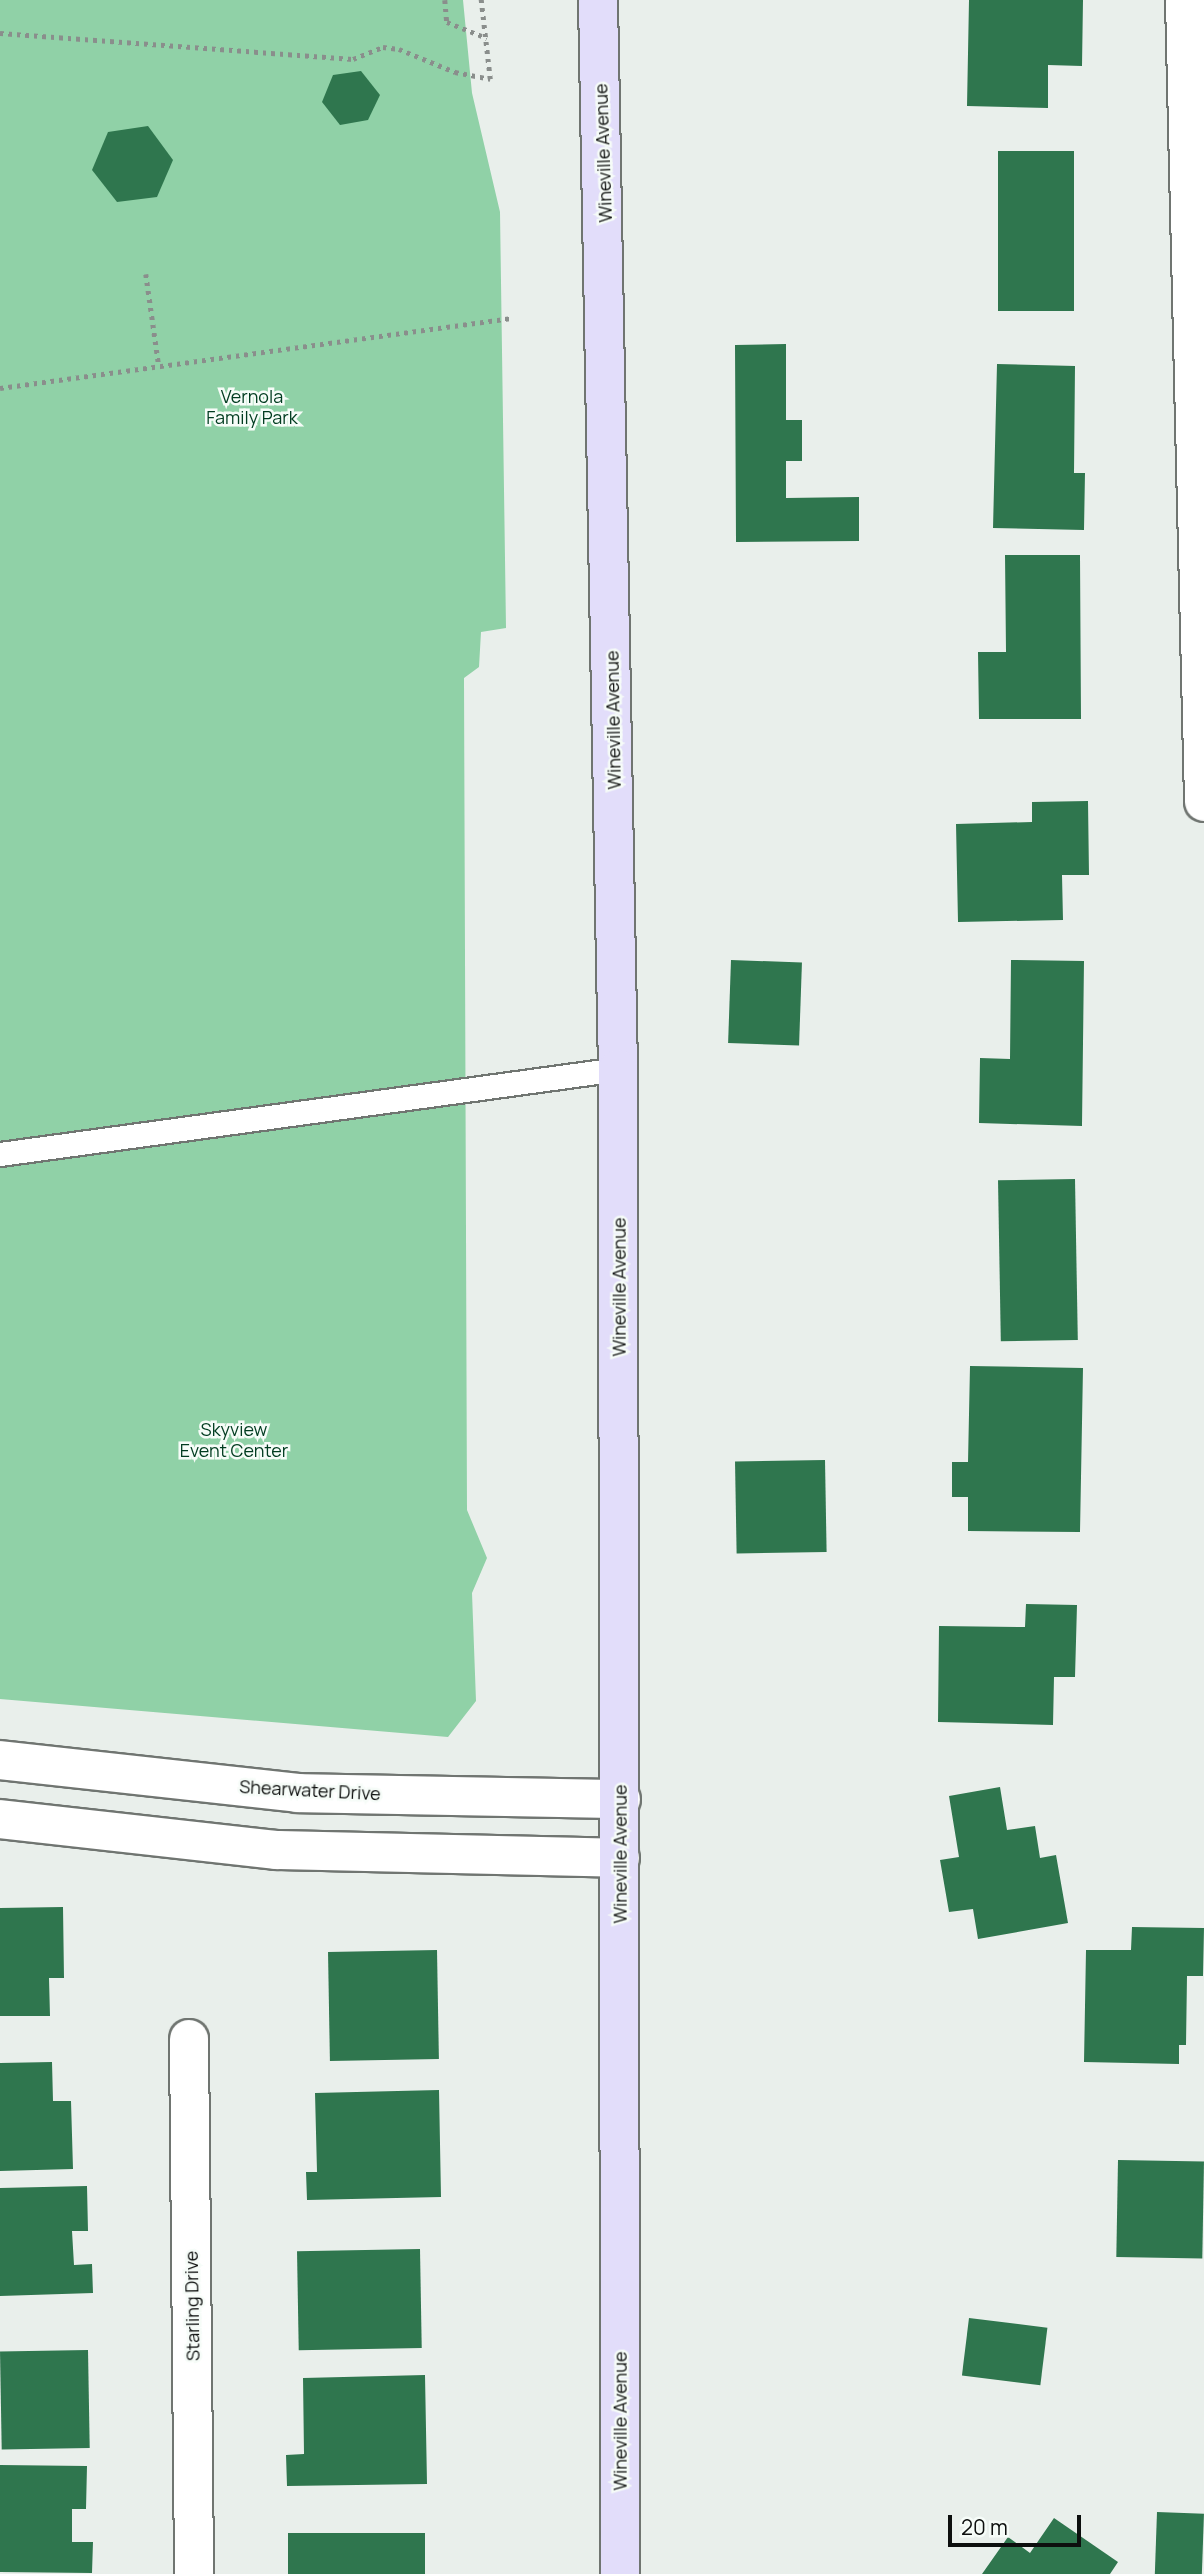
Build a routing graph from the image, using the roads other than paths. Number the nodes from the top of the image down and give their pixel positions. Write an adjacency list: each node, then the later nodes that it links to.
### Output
1 (598, 0): 4 (main road, Wineville Avenue)
2 (1185, 0): 3 (street)
3 (1204, 802)
4 (618, 1069): 5 (lane); 7 (main road, Wineville Avenue)
5 (0, 1154)
6 (0, 1760): 7 (street, Shearwater Drive)
7 (621, 1798): 9 (main road, Wineville Avenue)
8 (0, 1819): 9 (street)
9 (620, 1858): 12 (main road, Wineville Avenue)
10 (189, 2039): 11 (street, Starling Drive)
11 (194, 2574)
12 (620, 2574)

